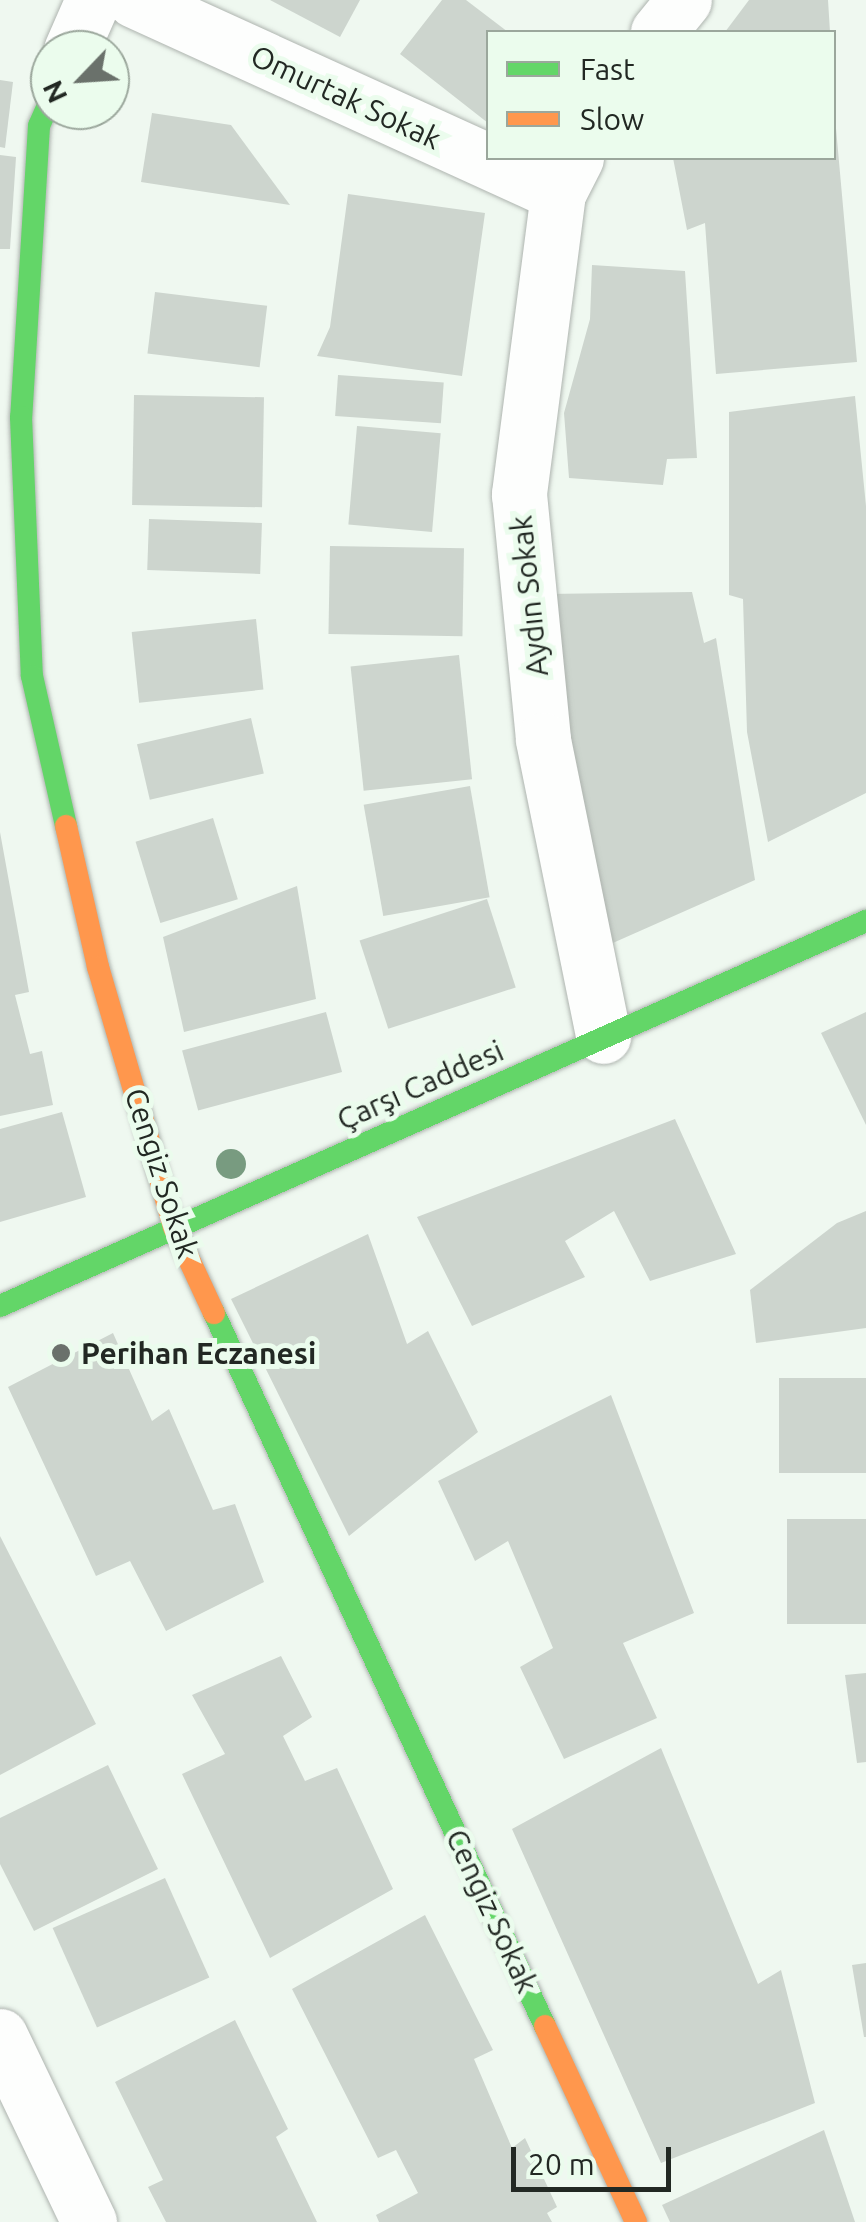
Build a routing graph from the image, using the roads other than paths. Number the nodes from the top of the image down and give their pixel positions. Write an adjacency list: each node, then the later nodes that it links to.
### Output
1 (93, 0): 4 (street)
2 (134, 0): 7 (street, Omurtak Sokak)
3 (684, 0): 5 (street)
4 (80, 30)
5 (660, 30)
6 (39, 130): 12 (street, Cengiz Sokak)
7 (486, 143)
8 (528, 160): 9 (street, Omurtak Sokak)
9 (567, 176): 11 (street, Aydın Sokak)
10 (866, 921): 11 (street, Çarşı Caddesi)
11 (602, 1036): 12 (street, Çarşı Caddesi)
12 (174, 1227): 13 (street, Çarşı Caddesi); 16 (street, Cengiz Sokak)
13 (0, 1306)
14 (0, 2036): 15 (street)
15 (90, 2222)
16 (636, 2222)

